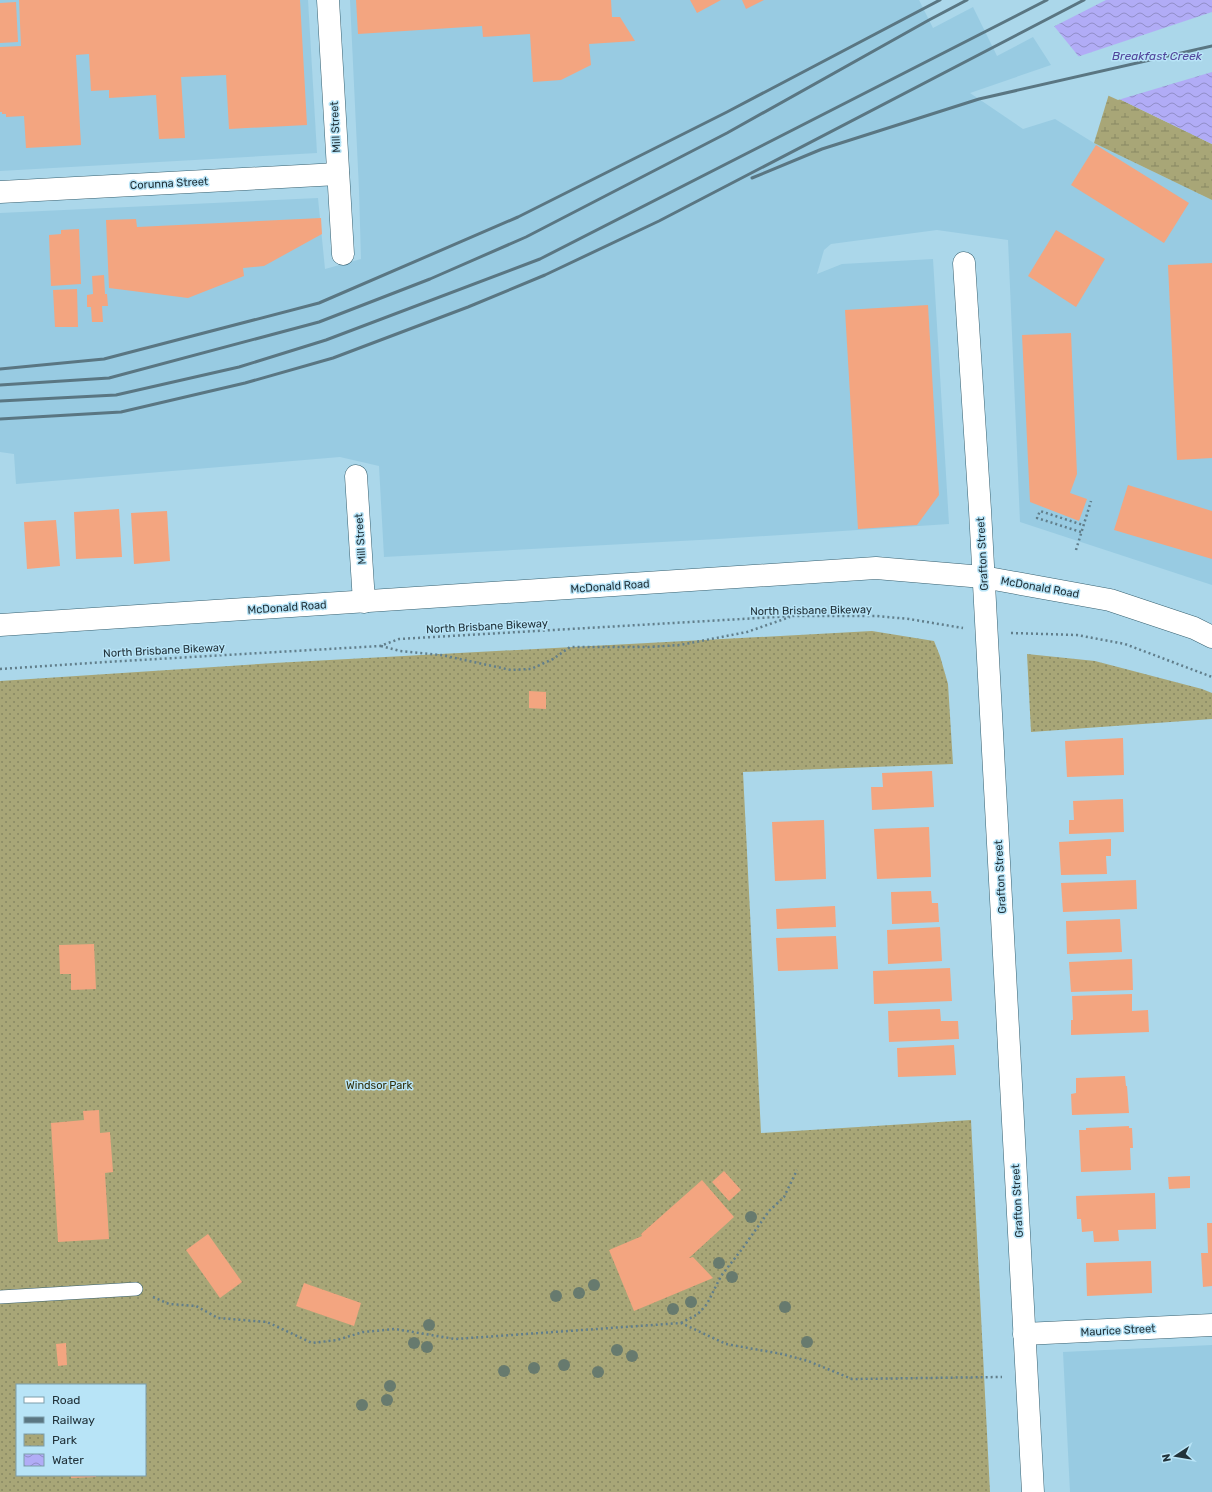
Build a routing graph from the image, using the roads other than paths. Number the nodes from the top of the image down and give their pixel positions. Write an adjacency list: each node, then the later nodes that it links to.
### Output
1 (328, 0): 2 (street, Mill Street)
2 (338, 174): 3 (street, Corunna Street); 4 (street, Mill Street)
3 (0, 192)
4 (343, 254)
5 (964, 263): 7 (street, Grafton Street)
6 (356, 476): 8 (street, Mill Street)
7 (983, 577): 8 (street, McDonald Road); 10 (street, McDonald Road); 14 (street, Grafton Street)
8 (364, 602): 9 (street, McDonald Road)
9 (0, 625)
10 (1212, 637)
11 (136, 1289): 12 (lane)
12 (0, 1297)
13 (1212, 1325): 14 (street, Maurice Street)
14 (1024, 1334): 15 (street, Grafton Street)
15 (1033, 1492)

